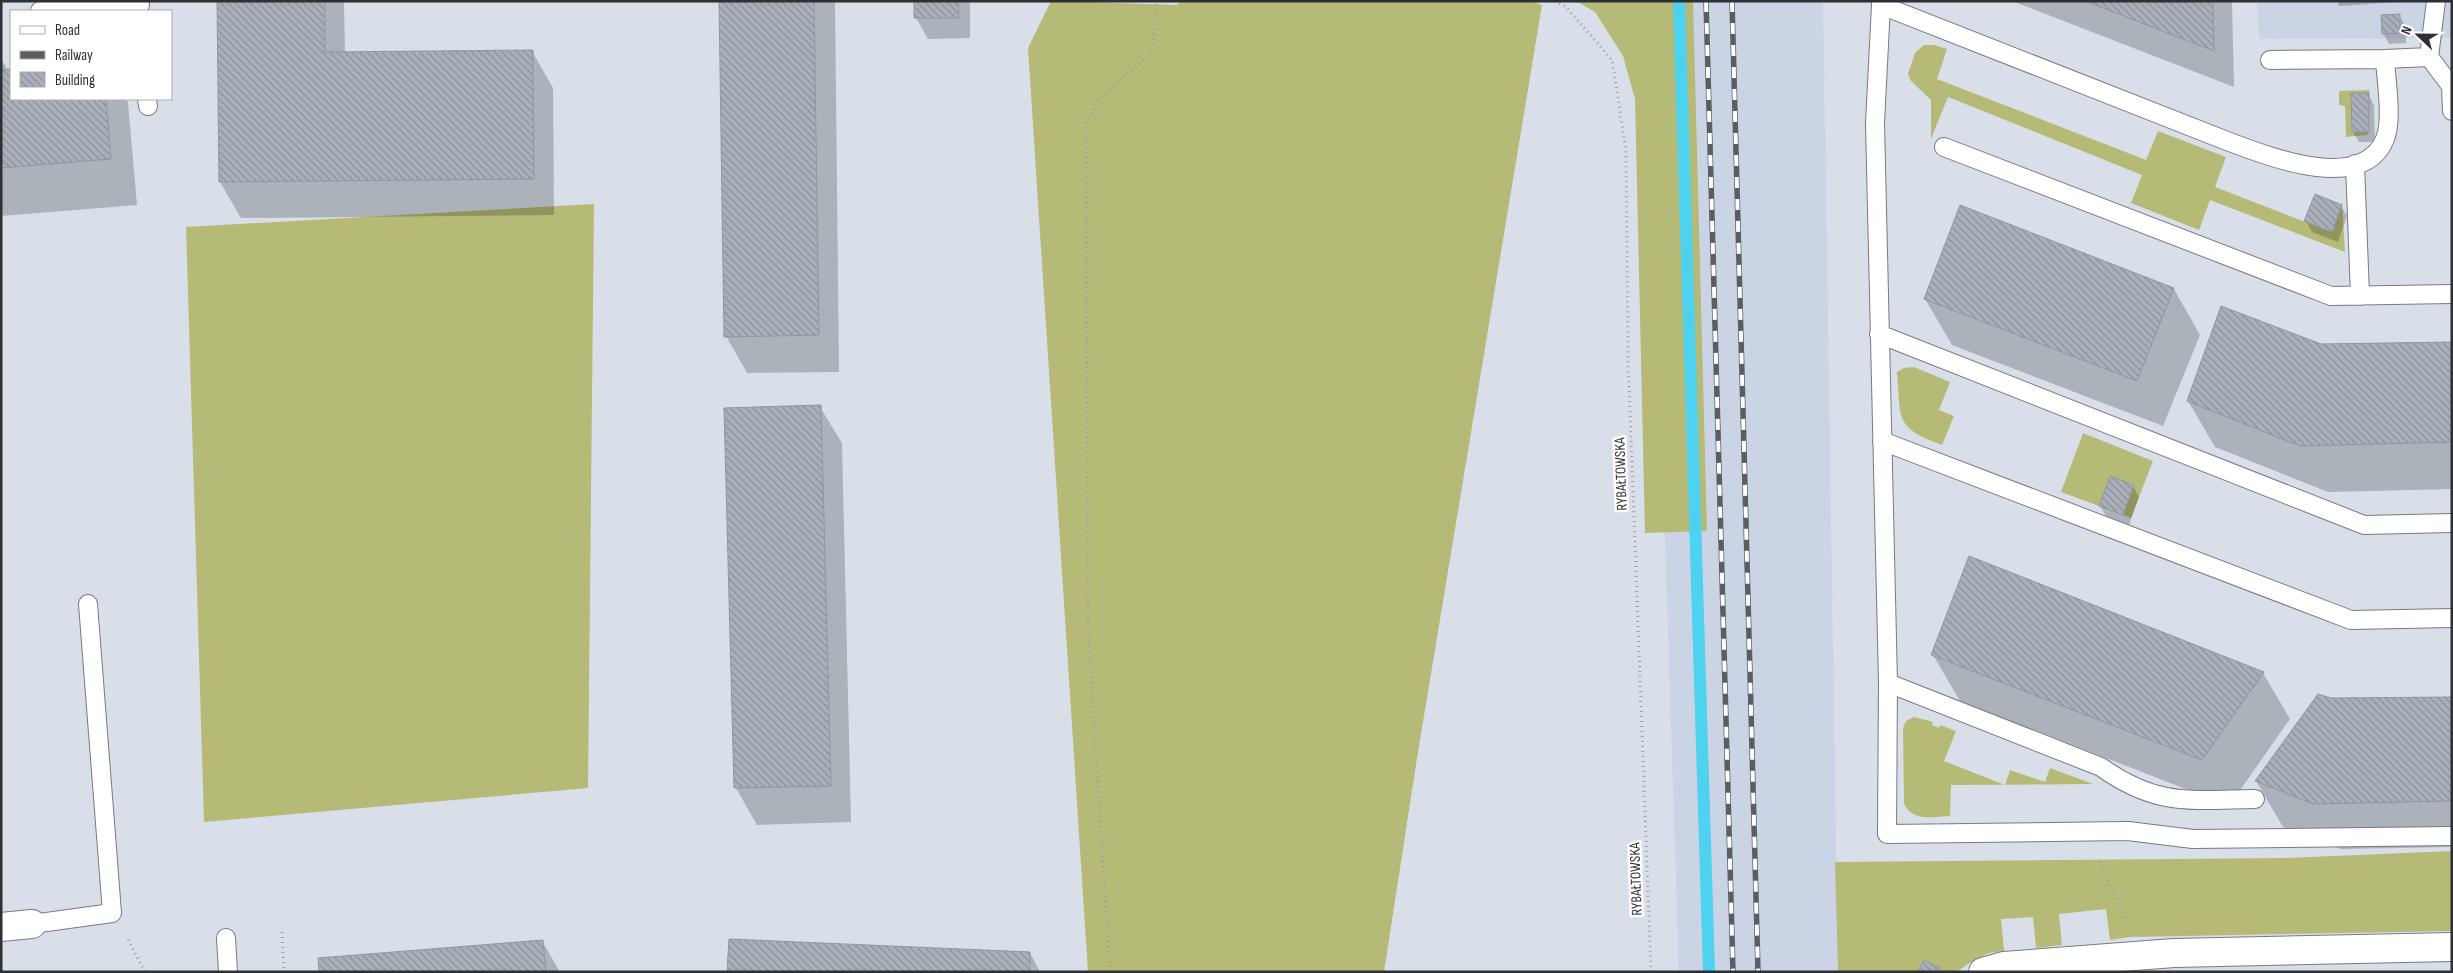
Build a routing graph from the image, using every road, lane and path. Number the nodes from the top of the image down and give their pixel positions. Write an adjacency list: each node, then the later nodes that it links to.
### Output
1 (1157, 1): 34 (path)
2 (1555, 1): 35 (path, RYBAŁTOWSKA)
3 (2436, 1): 7 (lane)
4 (1881, 3): 12 (lane); 15 (lane)
5 (140, 6): 6 (lane)
6 (60, 10)
7 (2429, 57): 8 (lane); 10 (lane)
8 (2384, 59): 9 (lane); 12 (lane)
9 (2270, 60)
10 (2452, 112)
11 (1944, 147): 14 (lane)
12 (2355, 164): 14 (lane)
13 (2452, 294): 14 (lane)
14 (2360, 296)
15 (1880, 334): 16 (lane); 17 (lane)
16 (1882, 441): 19 (lane); 20 (lane)
17 (2452, 522)
18 (88, 604): 24 (lane)
19 (2452, 618)
20 (1888, 683): 21 (lane); 22 (lane)
21 (2255, 800)
22 (2452, 836)
23 (2100, 864): 25 (path)
24 (112, 914): 26 (lane); 31 (path)
25 (2126, 923)
26 (32, 924): 27 (street)
27 (1, 927)
28 (282, 932): 33 (path)
29 (226, 938): 32 (lane)
30 (2452, 947): 36 (street)
31 (146, 972)
32 (228, 972)
33 (284, 972)
34 (1110, 972)
35 (1651, 972)
36 (1983, 972)

